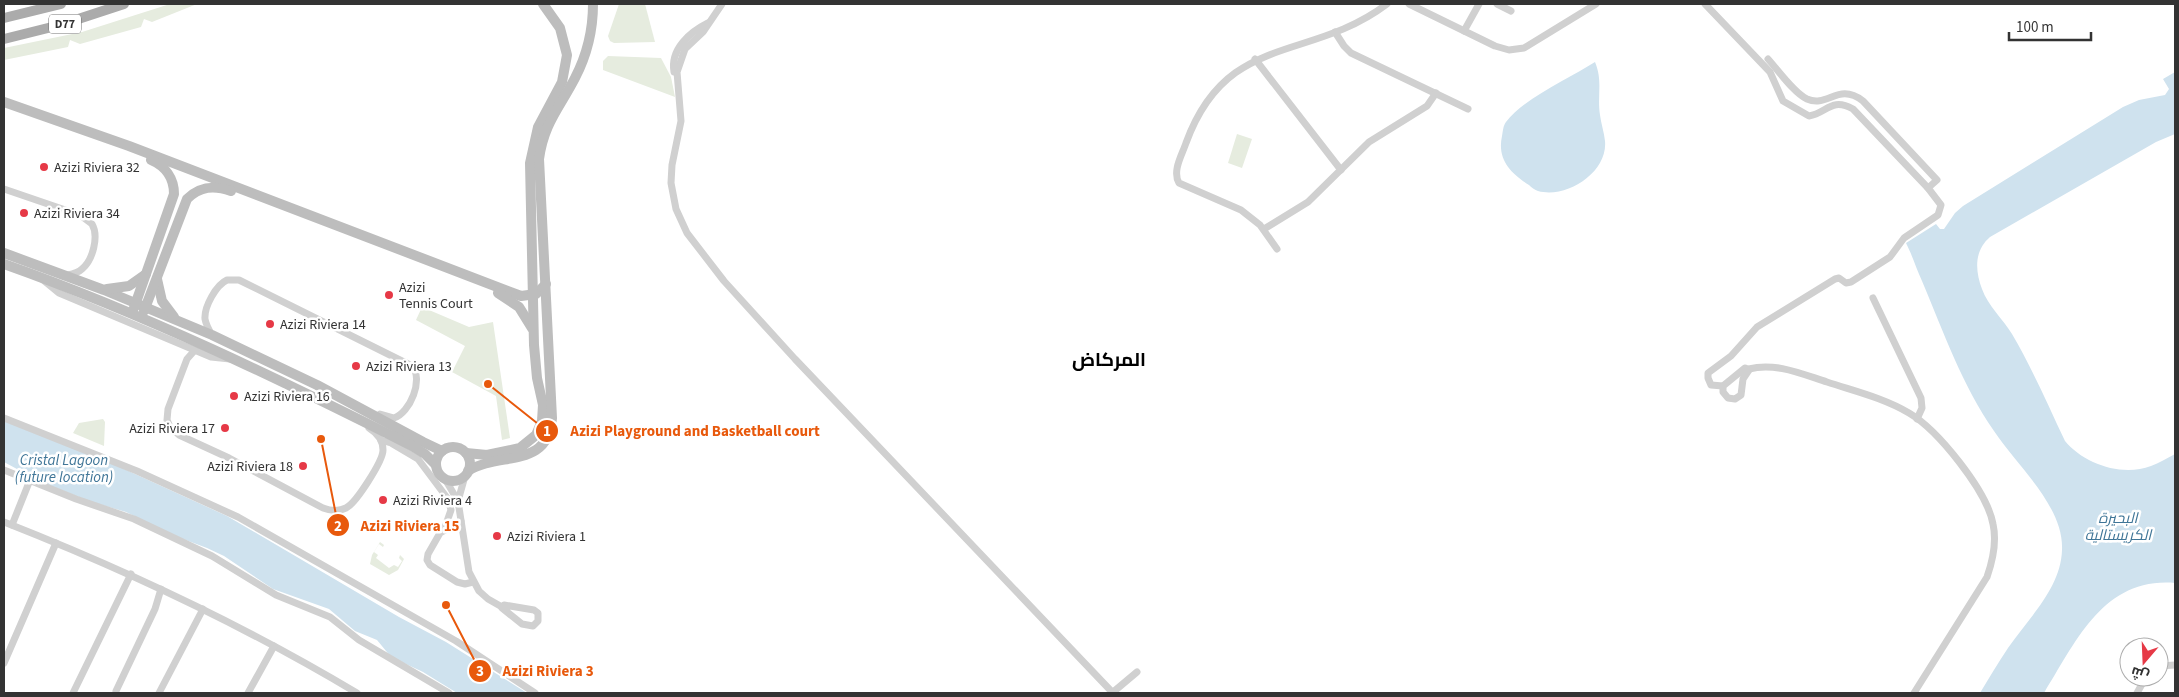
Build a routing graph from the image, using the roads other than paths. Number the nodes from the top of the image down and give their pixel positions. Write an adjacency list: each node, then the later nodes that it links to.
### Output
1 (61, 4): 13 (main road, D77)
2 (124, 4): 16 (main road, D77)
3 (543, 4): 38 (street)
4 (593, 4): 35 (street)
5 (722, 4): 83 (street)
6 (1386, 4): 15 (street)
7 (1409, 4): 14 (street)
8 (1479, 4): 14 (street)
9 (1497, 4): 12 (street)
10 (1596, 4): 14 (street)
11 (1705, 4): 24 (street)
12 (1511, 11)
13 (4, 18)
14 (1464, 31)
15 (1335, 32): 17 (street); 19 (street)
16 (4, 39)
17 (1255, 59): 23 (street); 27 (street)
18 (1768, 59): 24 (street)
19 (1436, 93): 21 (street); 23 (street)
20 (4, 102): 22 (street)
21 (1468, 109)
22 (129, 146): 26 (street); 31 (street)
23 (1341, 170): 27 (street)
24 (1928, 188): 47 (street)
25 (4, 189): 32 (street)
26 (263, 197): 31 (street); 34 (street)
27 (1264, 229): 28 (street)
28 (1278, 249)
29 (4, 253): 32 (street)
30 (4, 264): 33 (street)
31 (152, 275): 36 (street); 39 (street); 40 (street)
32 (67, 276): 36 (street)
33 (40, 277): 39 (street); 43 (street)
34 (479, 280): 38 (street); 41 (street)
35 (546, 284): 38 (street); 44 (street)
36 (104, 290): 39 (street)
37 (1873, 298): 51 (street)
38 (533, 299): 41 (street); 44 (street)
39 (139, 310): 40 (street); 45 (street)
40 (177, 320): 42 (street)
41 (533, 330): 54 (street)
42 (212, 334): 48 (street); 48 (street)
43 (195, 350): 45 (street); 52 (street)
44 (548, 357): 57 (street)
45 (234, 358): 49 (street)
46 (1749, 369): 47 (street); 47 (street); 51 (street)
47 (1723, 386)
48 (349, 402): 53 (street)
49 (347, 413): 52 (street); 55 (street)
50 (4, 418): 82 (street)
51 (1917, 418): 84 (street)
52 (381, 440): 64 (street)
53 (442, 451): 54 (street); 55 (street)
54 (466, 453): 57 (street)
55 (435, 464): 59 (street)
56 (4, 470): 58 (street)
57 (467, 474): 59 (street); 60 (street)
58 (30, 480): 63 (street); 81 (street)
59 (445, 480): 60 (street)
60 (458, 501): 61 (street)
61 (461, 521): 64 (street); 67 (street)
62 (4, 522): 63 (street)
63 (12, 525): 65 (street)
64 (444, 530): 67 (street)
65 (56, 543): 66 (street); 72 (street)
66 (130, 574): 68 (street); 76 (street)
67 (473, 582): 69 (street)
68 (161, 589): 70 (street); 75 (street)
69 (502, 606): 69 (street)
70 (203, 610): 71 (street); 77 (street)
71 (274, 646): 74 (street); 78 (street)
72 (4, 663)
73 (1137, 672): 83 (street)
74 (345, 686): 79 (street); 80 (street)
75 (116, 690)
76 (73, 693)
77 (159, 693)
78 (248, 693)
79 (340, 693)
80 (357, 693)
81 (449, 693)
82 (535, 693)
83 (1113, 693)
84 (1914, 693)

